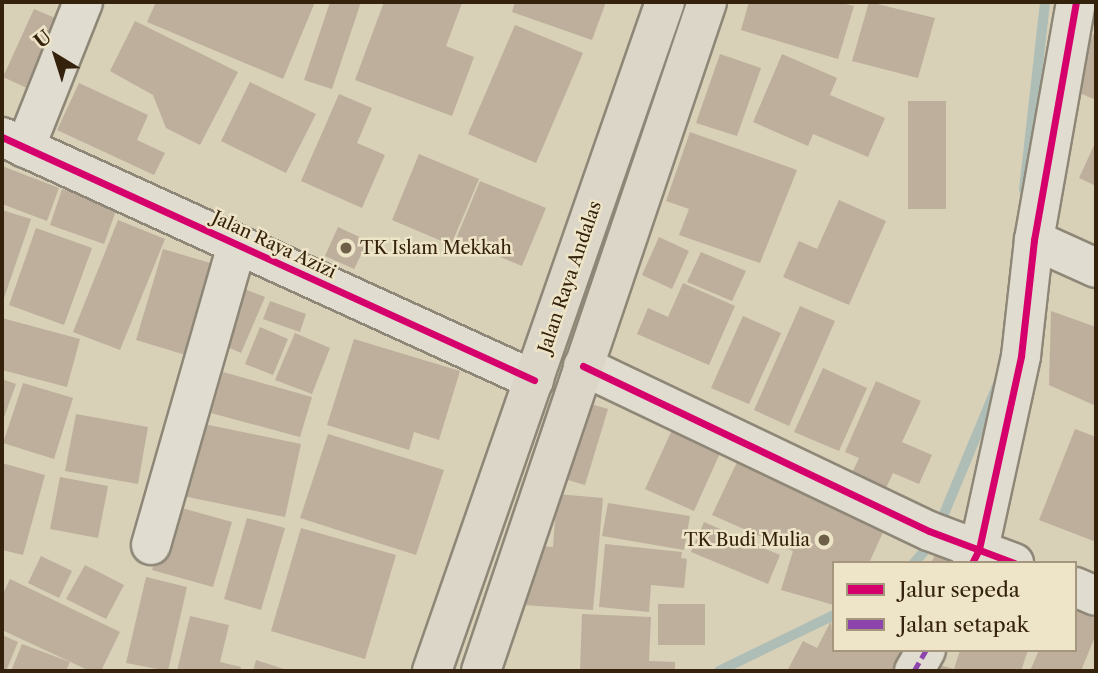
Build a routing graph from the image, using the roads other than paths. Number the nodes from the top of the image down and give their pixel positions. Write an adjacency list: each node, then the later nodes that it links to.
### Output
1 (83, 2): 7 (street)
2 (664, 2): 5 (main road, Jalan Raya Andalas)
3 (707, 2): 6 (main road)
4 (1082, 7): 8 (street)
5 (651, 44): 6 (main road); 12 (main road, Jalan Raya Andalas)
6 (688, 57): 11 (main road)
7 (13, 142): 9 (street, Jalan Raya Azizi)
8 (1034, 240): 10 (street); 14 (street)
9 (237, 246): 12 (street, Jalan Raya Azizi); 13 (street)
10 (1096, 268)
11 (583, 366): 14 (street); 20 (main road)
12 (534, 380): 19 (main road, Jalan Raya Andalas)
13 (151, 545)
14 (961, 546): 15 (street)
15 (1008, 561)
16 (1077, 588): 17 (street)
17 (1096, 596)
18 (925, 652): 21 (street)
19 (432, 671)
20 (481, 671)
21 (915, 671)

